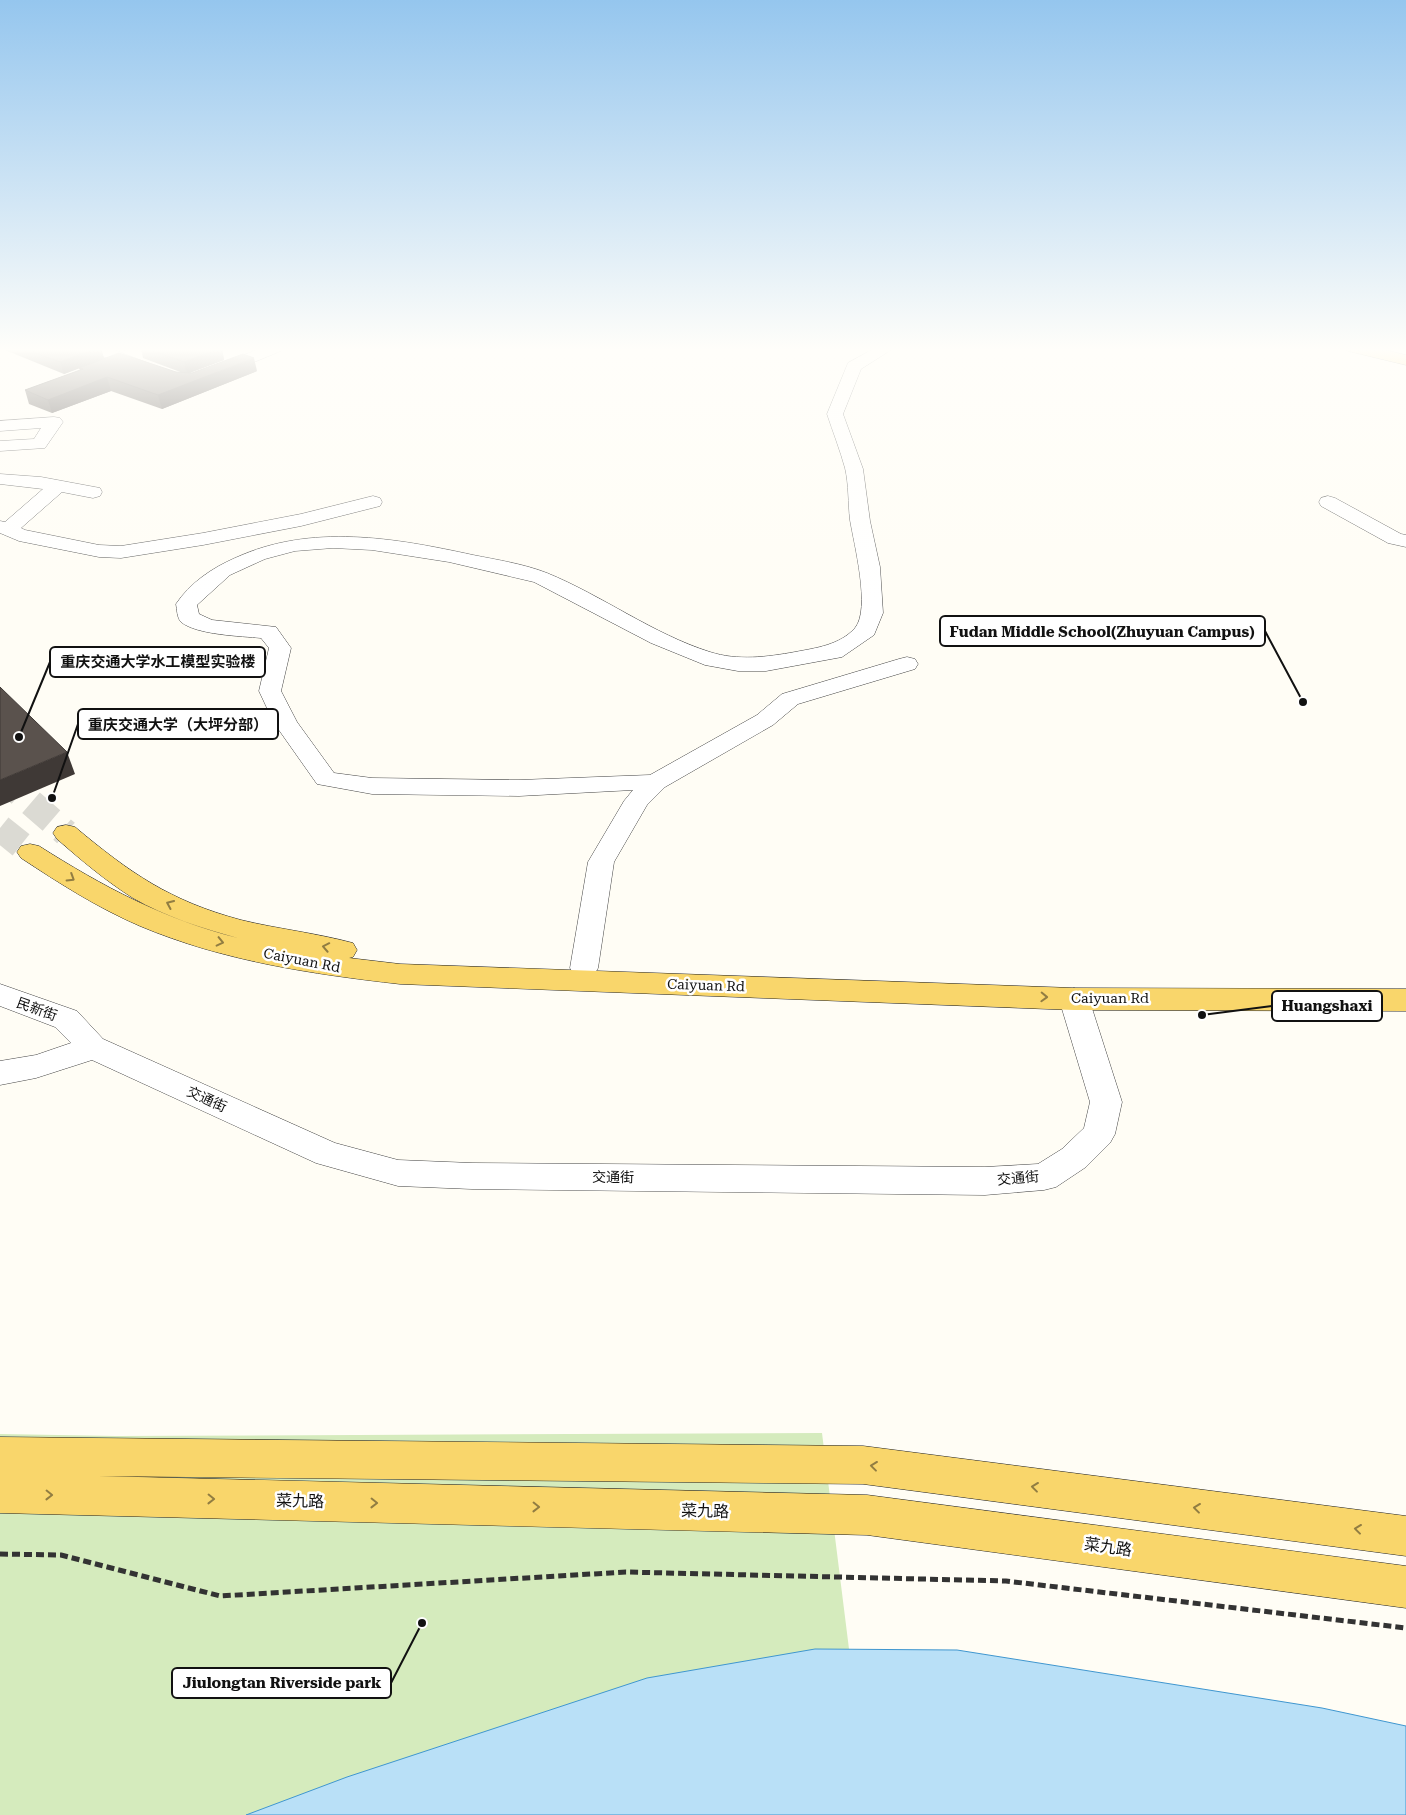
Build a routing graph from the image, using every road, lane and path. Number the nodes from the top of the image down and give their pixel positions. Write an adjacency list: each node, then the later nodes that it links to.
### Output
1 (47, 433): 3 (street)
2 (841, 433): 12 (street)
3 (0, 446)
4 (0, 479): 5 (street)
5 (58, 486): 6 (street); 10 (street)
6 (93, 492)
7 (373, 502): 9 (street)
8 (1328, 502): 11 (street)
9 (293, 521): 10 (street); 12 (street)
10 (4, 528)
11 (1406, 541)
12 (317, 542): 14 (street)
13 (907, 664): 14 (street)
14 (656, 782): 17 (street)
15 (66, 833): 17 (main road, Caiyuan Rd, one-way to 15)
16 (30, 852): 20 (main road, Caiyuan Rd, one-way to 20)
17 (584, 968): 18 (main road, Caiyuan Rd)
18 (1406, 984)
19 (0, 995): 22 (street, 民新街)
20 (1074, 998): 21 (main road, Caiyuan Rd); 22 (street, 交通街)
21 (1406, 1000)
22 (92, 1047): 23 (street)
23 (0, 1073)
24 (0, 1456): 26 (main road, one-way to 24)
25 (0, 1493): 28 (main road, 菜九路, one-way to 28)
26 (1406, 1536)
27 (0, 1554): 29 (path)
28 (1406, 1587)
29 (1406, 1628)

